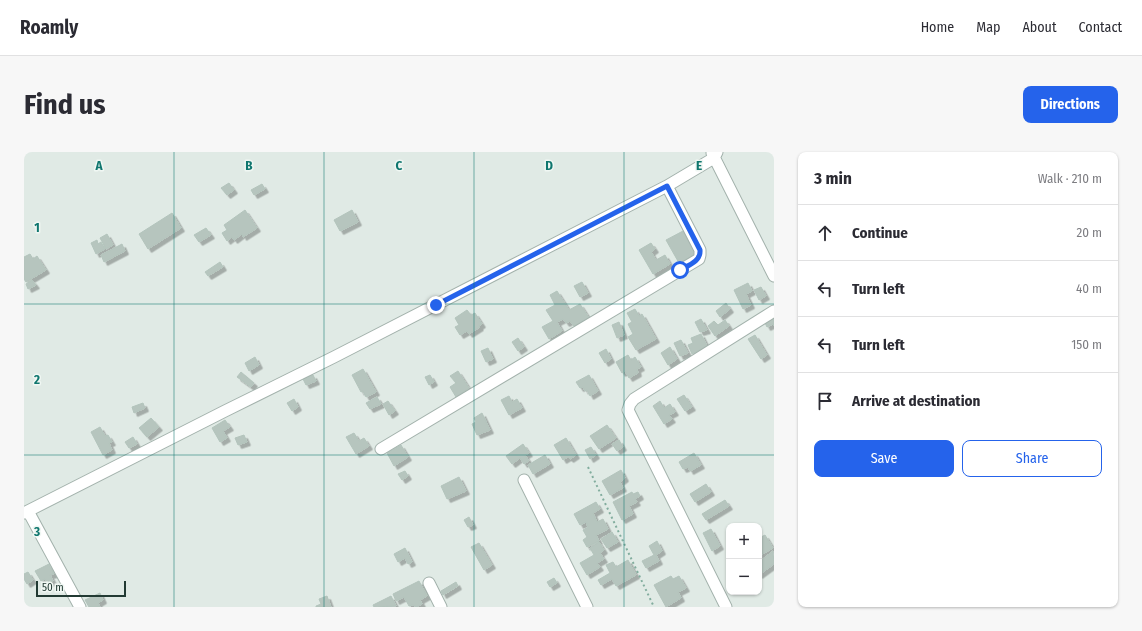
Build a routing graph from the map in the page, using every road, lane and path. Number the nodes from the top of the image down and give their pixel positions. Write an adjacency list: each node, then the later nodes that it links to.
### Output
1 (714, 154): 2 (street); 3 (street)
2 (667, 186): 5 (street); 8 (street)
3 (774, 276)
4 (774, 311): 14 (street)
5 (381, 449)
6 (588, 467): 13 (path)
7 (524, 480): 12 (street)
8 (26, 512): 10 (street)
9 (429, 583): 11 (street)
10 (80, 607)
11 (441, 607)
12 (587, 607)
13 (654, 607)
14 (726, 607)

